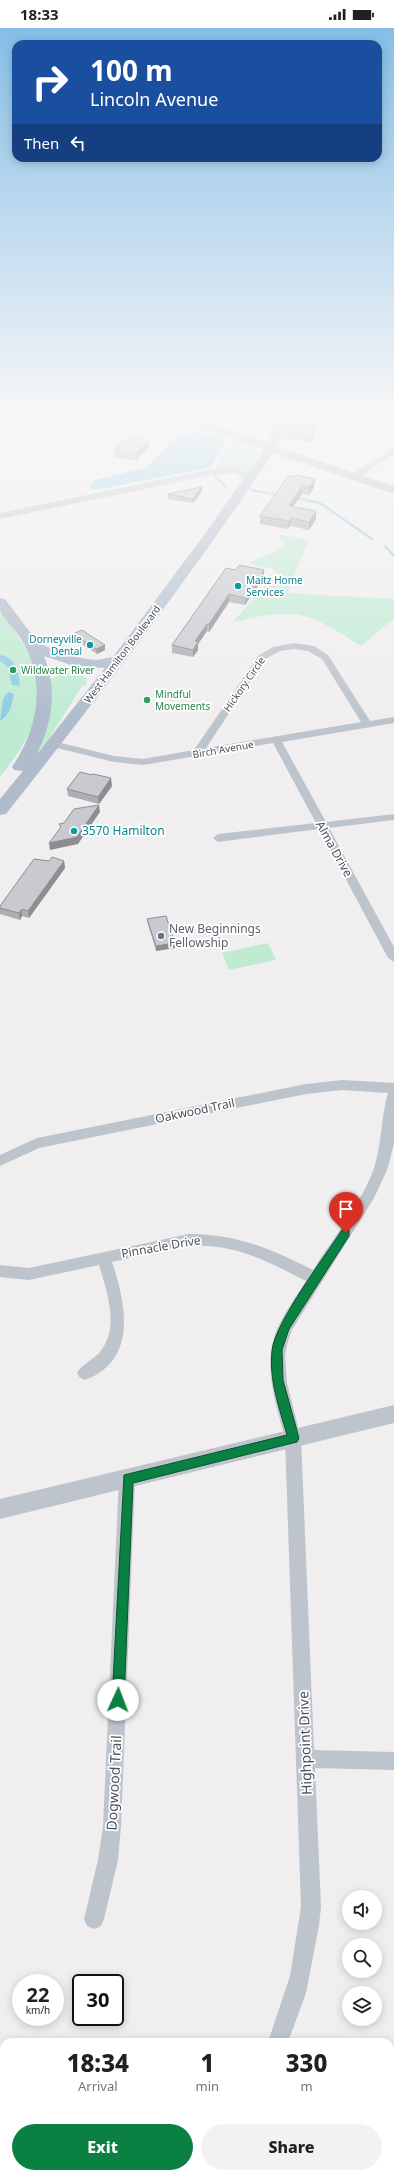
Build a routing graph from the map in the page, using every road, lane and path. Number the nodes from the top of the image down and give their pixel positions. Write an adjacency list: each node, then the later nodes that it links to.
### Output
1 (222, 517): 4 (main road, West Hamilton Boulevard)
2 (0, 602): 3 (main road)
3 (32, 646): 4 (main road); 5 (main road)
4 (118, 660): 6 (main road, West Hamilton Boulevard)
5 (54, 676): 6 (main road); 12 (main road)
6 (92, 694): 10 (main road, West Hamilton Boulevard)
7 (394, 720): 8 (street, Birch Avenue)
8 (368, 725): 9 (street, Birch Avenue); 11 (street, Hickory Circle)
9 (276, 740): 11 (street, Birch Avenue); 15 (street, Alma Drive)
10 (53, 744): 11 (street, Birch Avenue); 13 (main road, West Hamilton Boulevard)
11 (197, 754)
12 (0, 792)
13 (0, 810)
14 (394, 817): 15 (street)
15 (321, 825): 16 (street); 17 (street, Alma Drive)
16 (218, 838)
17 (391, 944): 18 (street, Alma Drive)
18 (394, 958)
19 (394, 1088): 21 (street, Oakwood Trail)
20 (394, 1094): 24 (street)
21 (0, 1161)
22 (104, 1258): 23 (street, Pinnacle Drive); 24 (street, Pinnacle Drive); 25 (street)
23 (0, 1271)
24 (316, 1279): 27 (street)
25 (84, 1372)
26 (394, 1414): 27 (street)
27 (293, 1438): 28 (street); 30 (street, Highpoint Drive)
28 (128, 1479): 29 (street); 32 (street, Dogwood Trail)
29 (0, 1509)
30 (306, 1759): 31 (street); 33 (street, Highpoint Drive)
31 (394, 1761)
32 (94, 1919)
33 (280, 2038)

